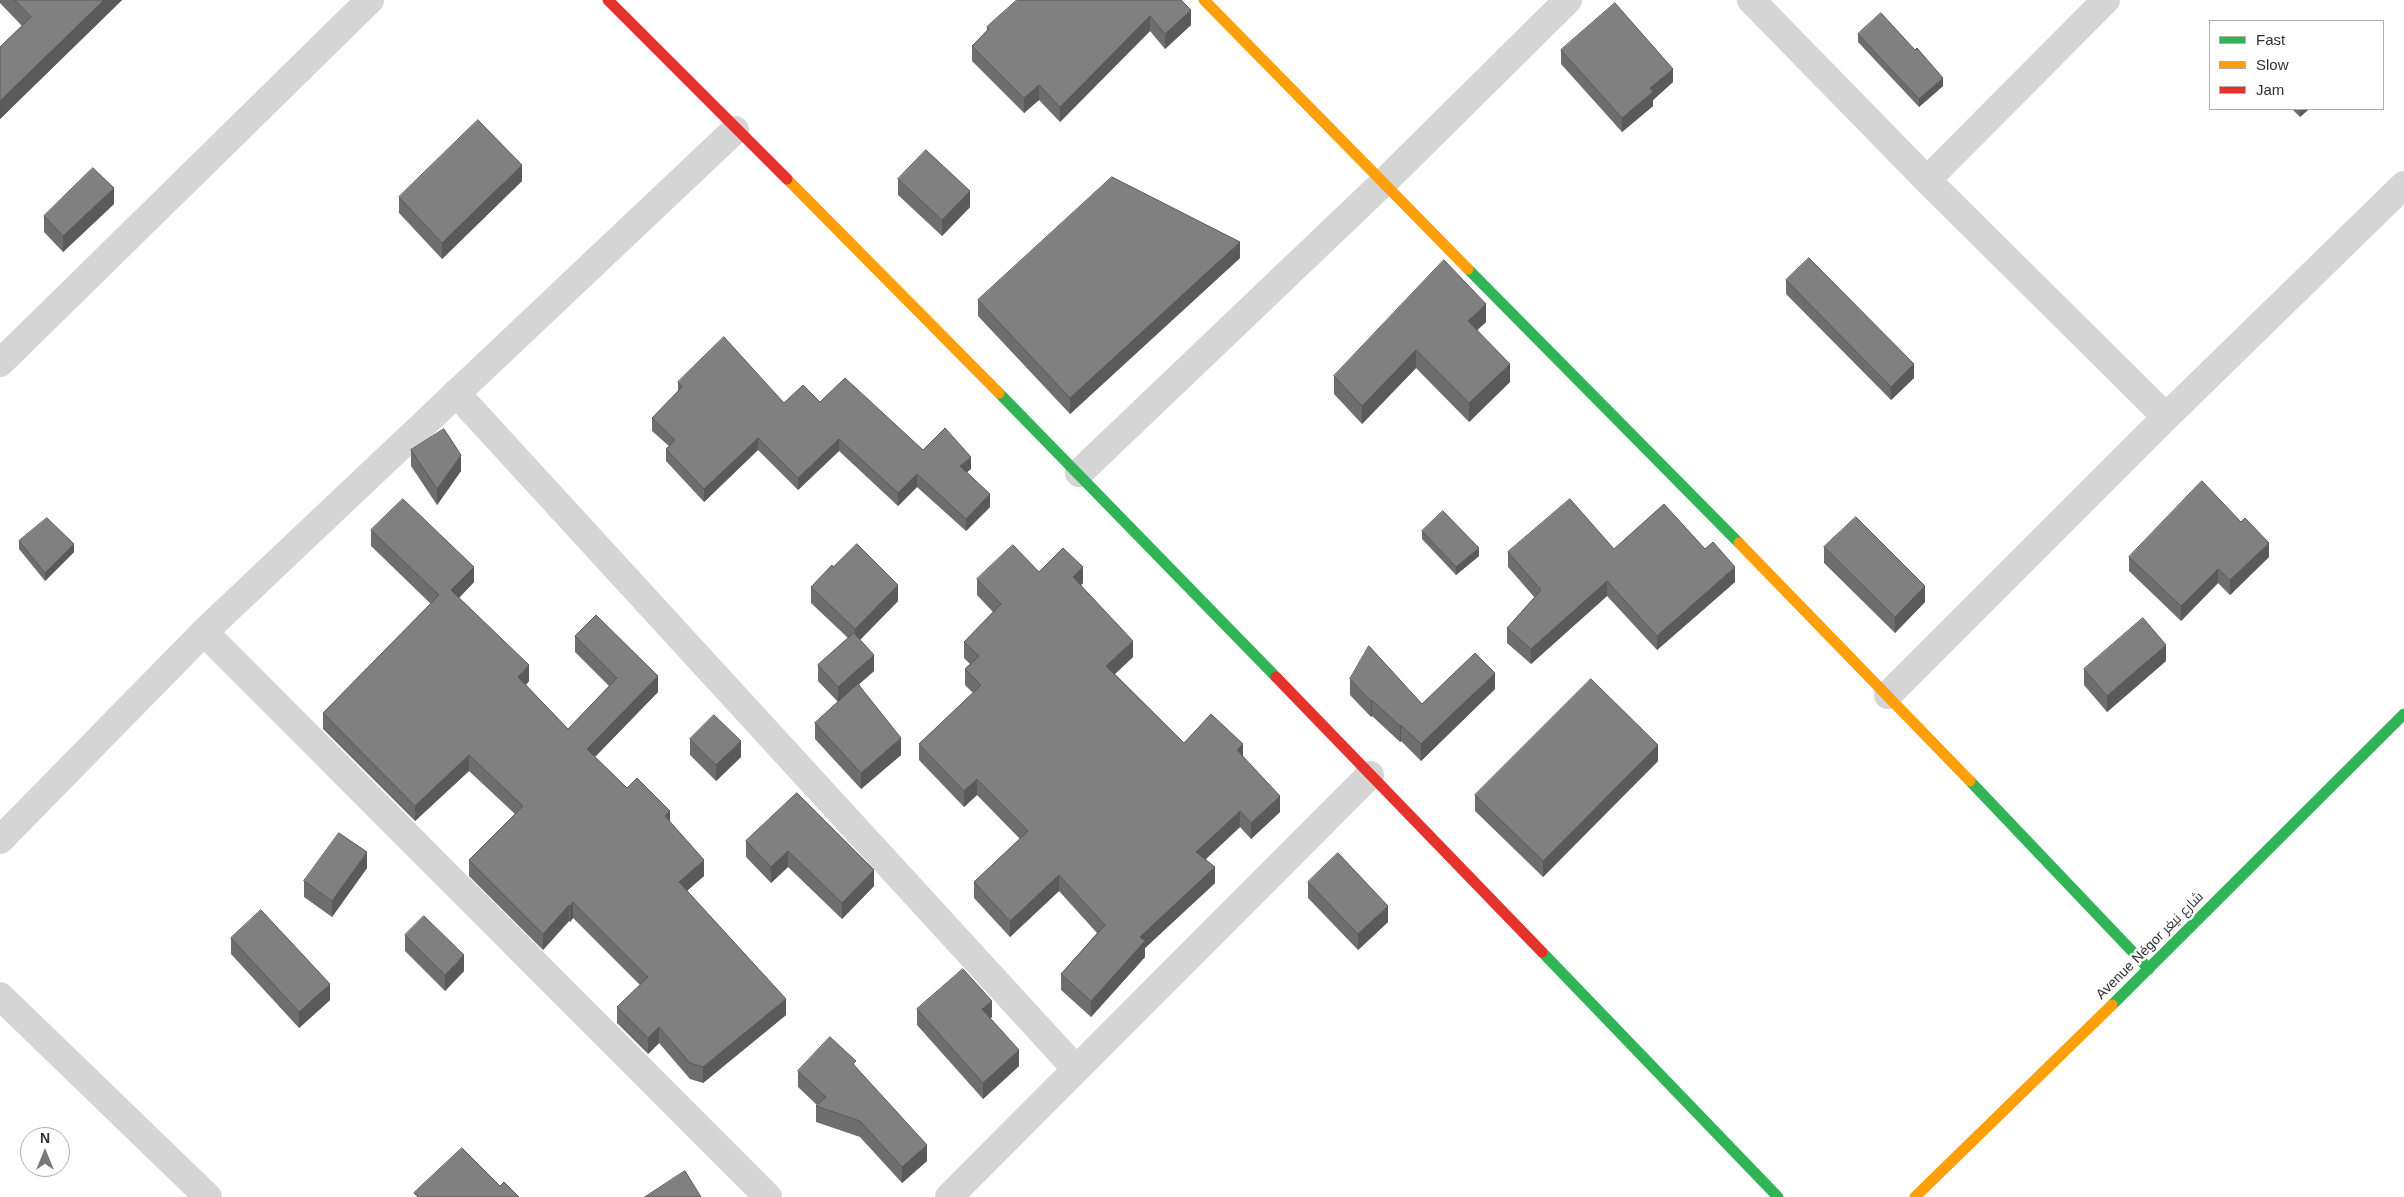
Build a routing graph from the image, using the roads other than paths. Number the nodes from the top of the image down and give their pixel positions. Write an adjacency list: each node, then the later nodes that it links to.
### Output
1 (370, 0): 11 (street)
2 (608, 0): 7 (street)
3 (1204, 0): 9 (street)
4 (1568, 0): 9 (street)
5 (1751, 0): 8 (street)
6 (2106, 0): 8 (street)
7 (735, 130): 12 (street); 14 (street)
8 (1926, 180): 13 (street)
9 (1384, 182): 14 (street); 16 (street)
10 (2404, 185): 13 (street)
11 (0, 364)
12 (456, 393): 15 (street); 22 (street)
13 (2166, 417): 16 (street)
14 (1079, 473): 18 (street)
15 (204, 632): 19 (street); 24 (street)
16 (1888, 695): 20 (street)
17 (2404, 714): 20 (street, Avenue Négor شارع نيغر)
18 (1370, 775): 22 (street); 26 (street)
19 (0, 840)
20 (2149, 969): 27 (street, Avenue Négor شارع نيغر)
21 (0, 996): 23 (street)
22 (1076, 1069): 25 (street)
23 (208, 1197)
24 (768, 1197)
25 (949, 1197)
26 (1778, 1197)
27 (1915, 1197)

